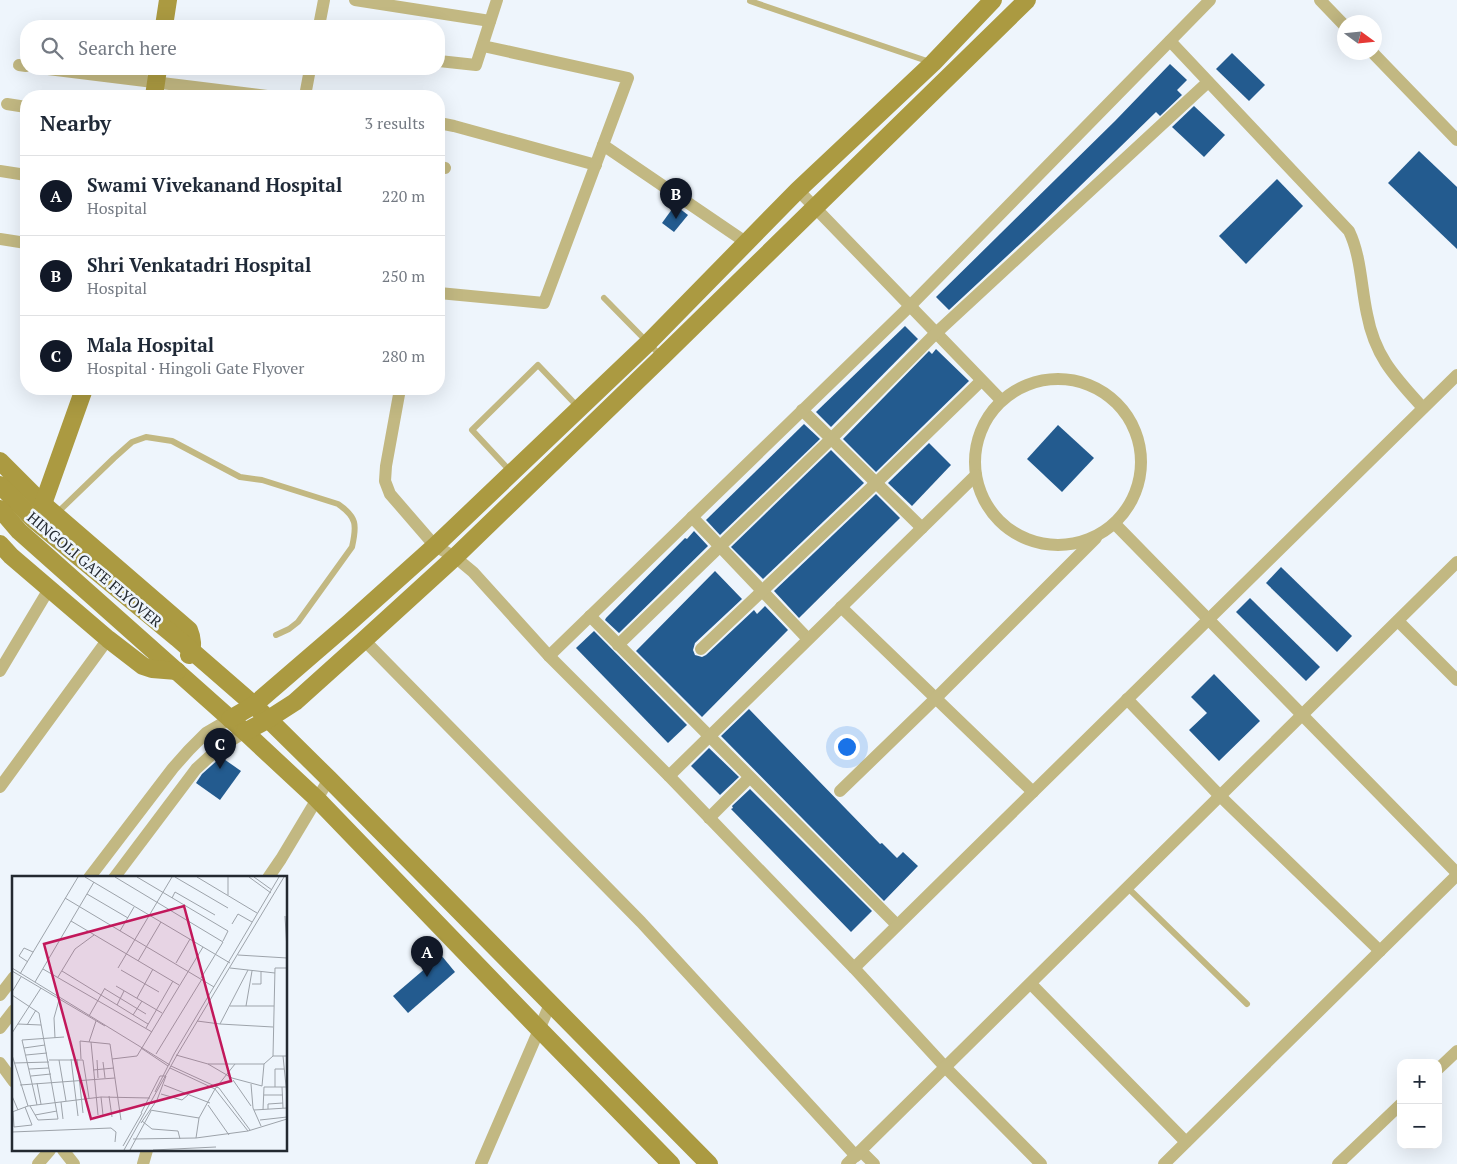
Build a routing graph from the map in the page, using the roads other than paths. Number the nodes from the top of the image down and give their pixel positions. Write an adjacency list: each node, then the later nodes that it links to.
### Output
1 (168, 0): 11 (main road)
2 (324, 0): 12 (street)
3 (355, 0): 13 (street)
4 (497, 0): 13 (street)
5 (1027, 0): 34 (main road)
6 (1210, 0): 14 (street)
7 (1320, 0): 10 (street)
8 (750, 1): 18 (lane)
9 (988, 1): 18 (main road)
10 (1337, 18)
11 (165, 20)
12 (320, 20)
13 (490, 21): 15 (street)
14 (1170, 42): 22 (street); 40 (street)
15 (483, 46): 17 (street); 29 (street)
16 (1380, 60): 28 (street)
17 (445, 62)
18 (933, 63): 33 (main road)
19 (98, 75): 21 (street)
20 (309, 75): 24 (street)
21 (156, 82): 23 (street)
22 (1208, 82): 41 (street); 49 (street)
23 (220, 90)
24 (306, 90)
25 (7, 104): 26 (street)
26 (20, 106)
27 (445, 125): 30 (street)
28 (1457, 140)
29 (603, 145): 30 (street); 37 (street)
30 (596, 165): 38 (street)
31 (0, 171): 32 (street)
32 (20, 174)
33 (798, 190): 34 (street); 37 (main road)
34 (814, 208): 40 (street); 43 (main road)
35 (0, 239): 36 (street)
36 (20, 242)
37 (747, 243): 42 (main road)
38 (445, 294)
39 (604, 298): 42 (lane)
40 (909, 306): 41 (street); 51 (street)
41 (936, 334): 45 (street); 52 (street)
42 (648, 343): 43 (lane); 50 (main road)
43 (662, 357): 67 (main road)
44 (1457, 375): 49 (street)
45 (981, 381): 48 (street); 56 (street)
46 (82, 395): 58 (main road)
47 (399, 395): 65 (street)
48 (1001, 400): 55 (street); 61 (street)
49 (1423, 408): 73 (street)
50 (579, 409): 54 (main road); 54 (lane)
51 (802, 410): 52 (street); 60 (street)
52 (831, 439): 56 (street); 66 (street)
53 (0, 460): 58 (main road)
54 (512, 473): 65 (main road)
55 (976, 475): 62 (street); 63 (street)
56 (876, 484): 62 (street); 70 (street)
57 (0, 485): 81 (main road, HINGOLI GATE FLYOVER)
58 (49, 509): 75 (lane); 81 (main road)
59 (0, 510): 84 (main road, HINGOLI GATE FLYOVER)
60 (692, 517): 66 (street); 72 (street)
61 (1115, 524): 63 (street); 73 (street)
62 (922, 528): 71 (street)
63 (1099, 535): 86 (street)
64 (0, 544): 69 (main road)
65 (436, 546): 67 (street); 88 (main road)
66 (720, 547): 70 (street); 79 (street)
67 (455, 557): 78 (main road); 82 (street)
68 (1457, 562): 74 (street)
69 (49, 589): 76 (main road); 83 (street)
70 (763, 592): 77 (street); 80 (street)
71 (841, 607): 77 (street); 86 (street)
72 (590, 616): 79 (street); 82 (street)
73 (1209, 619): 87 (street); 89 (street)
74 (1398, 621): 85 (street); 89 (street)
75 (276, 635)
76 (108, 639): 84 (main road); 97 (street)
77 (808, 639): 93 (street)
78 (364, 640): 91 (main road); 128 (street)
79 (618, 646): 93 (street)
80 (701, 649)
81 (192, 651): 84 (main road); 88 (main road, HINGOLI GATE FLYOVER)
82 (549, 656): 94 (street)
83 (0, 671)
84 (177, 671): 90 (main road, HINGOLI GATE FLYOVER)
85 (1457, 680)
86 (936, 698): 98 (street); 99 (street)
87 (1127, 699): 99 (street); 100 (street)
88 (254, 706): 90 (main road); 91 (main road, HINGOLI GATE FLYOVER)
89 (1302, 715): 100 (street); 103 (street)
90 (230, 719): 92 (main road, HINGOLI GATE FLYOVER); 104 (street)
91 (268, 720): 92 (main road); 96 (main road, HINGOLI GATE FLYOVER)
92 (245, 732): 101 (main road, HINGOLI GATE FLYOVER); 105 (street)
93 (708, 737): 94 (street); 95 (street)
94 (669, 776): 102 (street)
95 (749, 778): 102 (street); 108 (street)
96 (329, 779): 101 (street); 114 (main road, HINGOLI GATE FLYOVER)
97 (0, 787)
98 (840, 791)
99 (1033, 792): 108 (street)
100 (1220, 796): 107 (street); 109 (street)
101 (317, 799): 106 (street); 118 (main road, HINGOLI GATE FLYOVER)
102 (710, 818): 110 (street)
103 (1457, 874): 109 (street)
104 (91, 876)
105 (116, 876)
106 (269, 876)
107 (1128, 888): 112 (street); 115 (lane)
108 (898, 925): 110 (street)
109 (1380, 951): 125 (street)
110 (854, 968): 122 (street)
111 (12, 980): 113 (street)
112 (1031, 984): 122 (street); 125 (street)
113 (0, 995)
114 (551, 1002): 118 (street); 133 (main road, HINGOLI GATE FLYOVER)
115 (1247, 1004)
116 (12, 1013): 117 (street)
117 (0, 1028)
118 (538, 1029): 131 (street); 132 (main road, HINGOLI GATE FLYOVER)
119 (1457, 1051): 121 (street)
120 (0, 1063): 123 (street)
121 (1442, 1065)
122 (946, 1068): 128 (street); 135 (street)
123 (12, 1079)
124 (1397, 1108): 137 (street)
125 (1186, 1142): 136 (street)
126 (48, 1152): 129 (street)
127 (65, 1152): 130 (street)
128 (854, 1157): 134 (street)
129 (38, 1164)
130 (74, 1164)
131 (481, 1164)
132 (671, 1164)
133 (710, 1164)
134 (874, 1164)
135 (1041, 1164)
136 (1164, 1164)
137 (1338, 1164)

